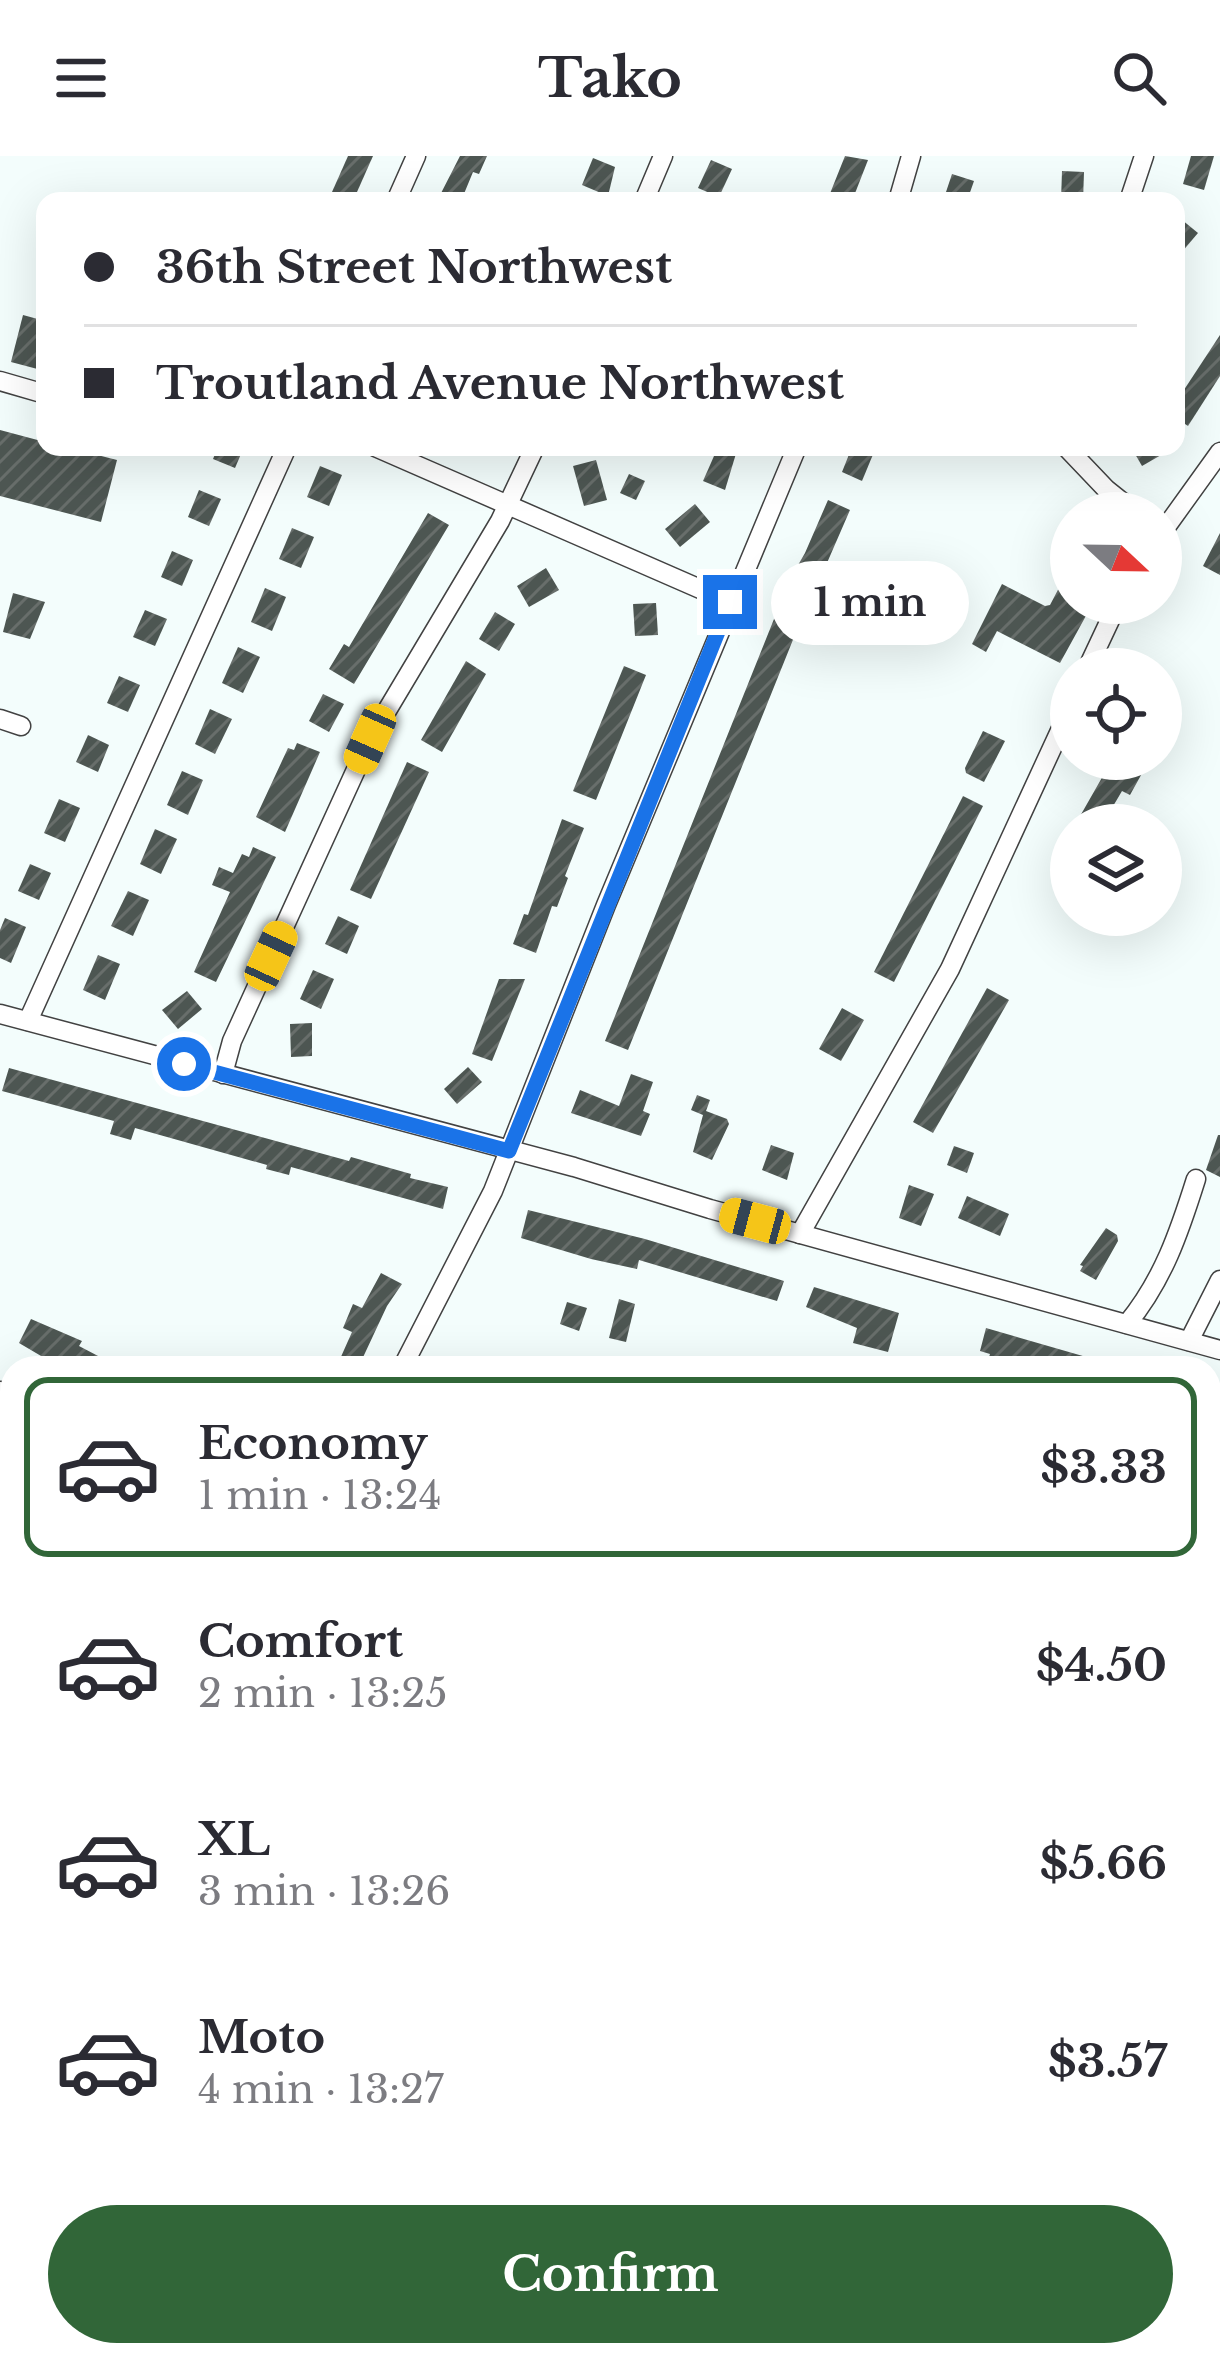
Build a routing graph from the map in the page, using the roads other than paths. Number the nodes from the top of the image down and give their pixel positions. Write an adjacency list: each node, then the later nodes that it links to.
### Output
1 (416, 156): 5 (street)
2 (663, 156): 6 (street)
3 (911, 156): 7 (street)
4 (1144, 156): 8 (street)
5 (400, 192)
6 (648, 192)
7 (901, 192)
8 (1132, 192)
9 (0, 382): 10 (street)
10 (36, 392)
11 (1220, 452): 18 (street)
12 (283, 456): 25 (street)
13 (396, 456): 19 (street)
14 (531, 456): 19 (street)
15 (792, 456): 20 (street)
16 (1075, 456): 17 (street)
17 (1110, 492)
18 (1182, 503)
19 (508, 505): 20 (street); 26 (street)
20 (730, 602): 27 (street)
21 (0, 719): 22 (street)
22 (21, 726)
23 (1050, 752): 29 (street)
24 (0, 1014): 25 (street)
25 (28, 1021): 26 (street)
26 (223, 1074): 27 (street)
27 (509, 1151): 29 (street); 34 (street)
28 (1196, 1179): 31 (street)
29 (800, 1234): 31 (street)
30 (1220, 1280): 32 (street)
31 (1127, 1324): 32 (street)
32 (1189, 1341): 33 (street)
33 (1220, 1350)
34 (408, 1356)

